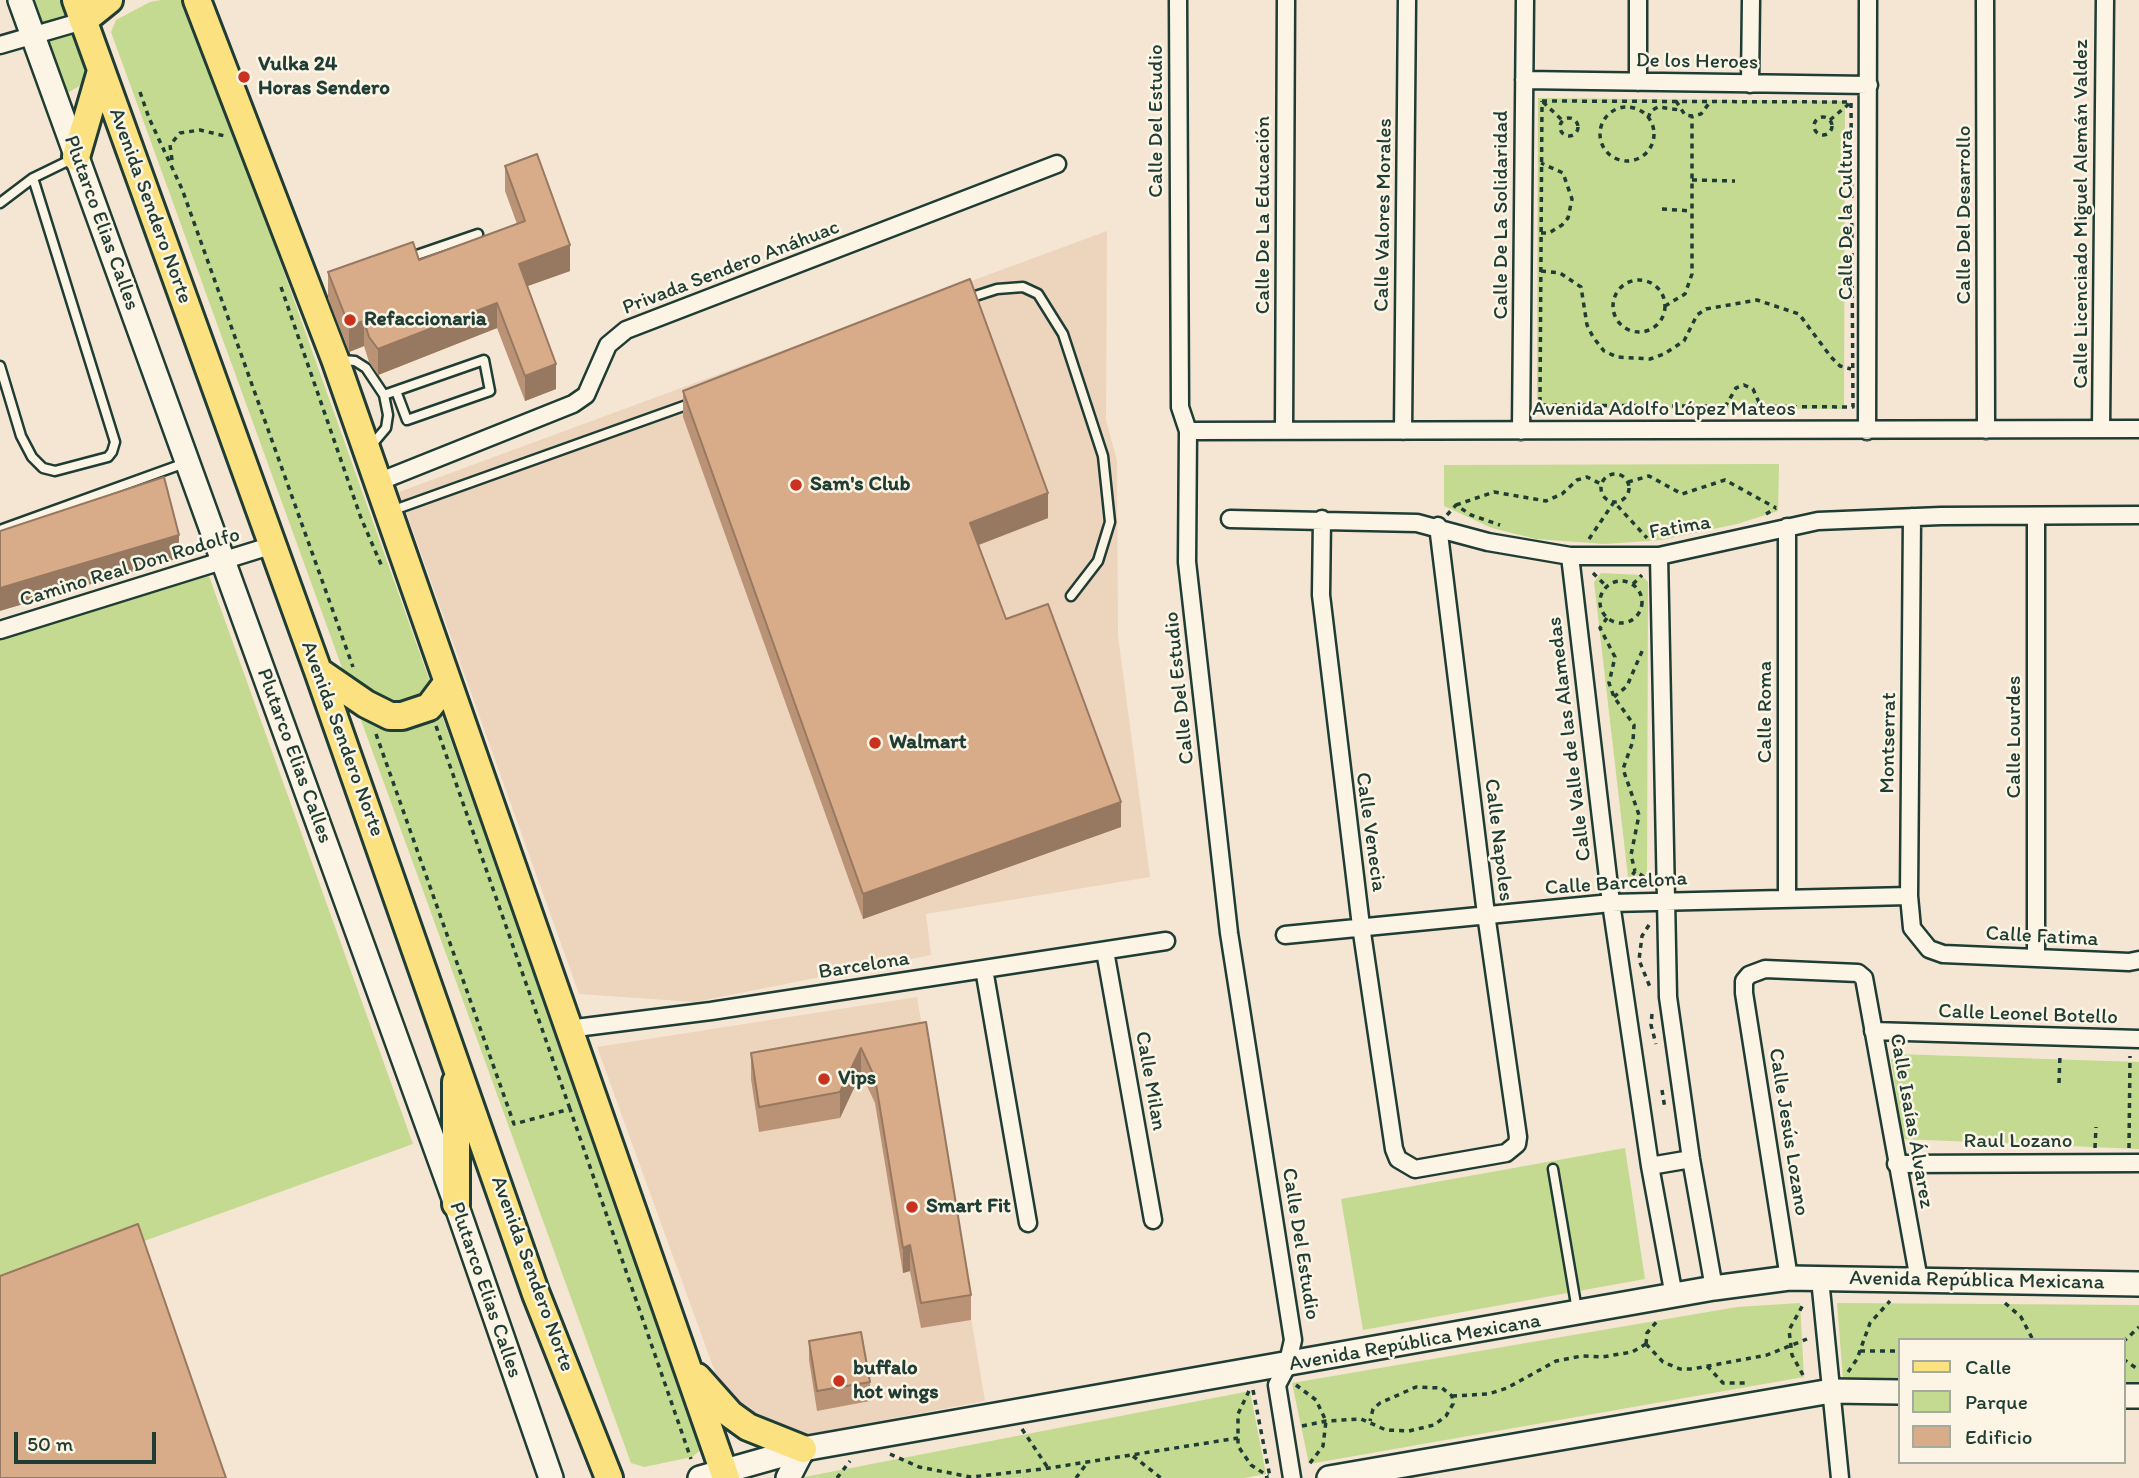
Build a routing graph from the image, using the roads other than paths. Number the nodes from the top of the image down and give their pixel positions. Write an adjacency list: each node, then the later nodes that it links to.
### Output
1 (20, 0): 14 (main road, Plutarco Elias Calles)
2 (109, 0): 13 (main road)
3 (197, 0): 28 (main road)
4 (1178, 0): 36 (street, Calle Del Estudio)
5 (1286, 0): 37 (street, Calle De La Educación)
6 (1408, 0): 38 (street, Calle Valores Morales)
7 (1525, 0): 17 (street, Calle De La Solidaridad)
8 (1638, 0): 18 (street)
9 (1751, 0): 19 (street)
10 (1868, 0): 20 (street, Calle De la Cultura)
11 (1985, 0): 35 (street, Calle Del Desarrollo)
12 (2105, 0): 33 (street, Calle Licenciado Miguel Alemán Valdez)
13 (80, 10): 14 (street); 16 (main road, Avenida Sendero Norte)
14 (33, 35): 15 (street); 21 (main road, Plutarco Elias Calles)
15 (0, 45)
16 (101, 71): 21 (main road); 53 (main road, Avenida Sendero Norte)
17 (1524, 80): 18 (street, De los Heroes); 39 (street, Calle De La Solidaridad)
18 (1638, 82): 19 (street, De los Heroes)
19 (1750, 84): 20 (street, De los Heroes)
20 (1869, 85): 40 (street, Calle De la Cultura)
21 (76, 157): 23 (lane); 42 (main road, Plutarco Elias Calles)
22 (1057, 164): 43 (street, Privada Sendero Anáhuac)
23 (33, 178): 24 (lane); 29 (lane)
24 (0, 203)
25 (478, 234): 26 (lane)
26 (393, 263)
27 (957, 302): 57 (lane)
28 (335, 359): 31 (lane); 41 (main road)
29 (0, 366)
30 (396, 391): 30 (lane); 31 (lane)
31 (384, 395): 41 (lane)
32 (696, 401): 44 (lane)
33 (2101, 429): 34 (street, Avenida Adolfo López Mateos); 35 (street, Avenida Adolfo López Mateos)
34 (2139, 429)
35 (1986, 430): 40 (street, Avenida Adolfo López Mateos)
36 (1188, 431): 37 (street, Avenida Adolfo López Mateos); 96 (street, Calle Del Estudio)
37 (1284, 431): 38 (street, Avenida Adolfo López Mateos)
38 (1404, 431): 39 (street, Avenida Adolfo López Mateos)
39 (1521, 431): 40 (street, Avenida Adolfo López Mateos)
40 (1867, 431)
41 (367, 451): 43 (main road)
42 (188, 462): 52 (lane); 56 (main road, Plutarco Elias Calles)
43 (377, 482): 44 (main road)
44 (388, 512): 60 (main road)
45 (2139, 515): 46 (street, Fatima)
46 (2036, 516): 47 (street, Fatima); 71 (street, Calle Lourdes)
47 (1912, 517): 51 (street, Fatima); 61 (street, Montserrat)
48 (1230, 519): 49 (street, Fatima)
49 (1322, 519): 50 (street, Fatima); 66 (street, Calle Venecia)
50 (1438, 526): 55 (street, Fatima); 65 (street, Calle Napoles)
51 (1787, 527): 54 (street, Fatima); 62 (street, Calle Roma)
52 (0, 530)
53 (273, 545): 56 (street, Camino Real Don Rodolfo); 59 (main road, Avenida Sendero Norte)
54 (1651, 555): 55 (street, Fatima); 63 (street)
55 (1570, 556): 64 (street, Calle Valle de las Alamedas)
56 (224, 561): 58 (street, Camino Real Don Rodolfo); 85 (main road, Plutarco Elias Calles)
57 (1071, 596)
58 (0, 631)
59 (318, 671): 60 (main road); 78 (main road, Avenida Sendero Norte)
60 (447, 683): 75 (main road)
61 (1909, 896): 62 (street, Calle Barcelona); 70 (street, Montserrat)
62 (1787, 897): 63 (street, Calle Barcelona)
63 (1657, 901): 64 (street, Calle Barcelona); 81 (street)
64 (1611, 904): 65 (street, Calle Barcelona); 83 (street, Calle Valle de las Alamedas)
65 (1486, 915): 66 (street, Calle Barcelona); 79 (street, Calle Napoles)
66 (1361, 926): 67 (street, Calle Barcelona); 79 (street, Calle Venecia)
67 (1285, 935)
68 (1167, 941): 69 (street, Barcelona)
69 (1105, 951): 73 (street, Barcelona); 86 (street, Calle Milan)
70 (1943, 954): 71 (street, Calle Fatima)
71 (2036, 957): 72 (street, Calle Fatima)
72 (2139, 960)
73 (984, 969): 75 (street, Barcelona); 87 (street)
74 (1858, 973): 76 (street, Calle Isaías Álvarez); 92 (street, Calle Jesús Lozano)
75 (568, 1029): 95 (main road)
76 (1874, 1031): 77 (street, Calle Leonel Botello); 82 (street, Calle Isaías Álvarez)
77 (2139, 1039)
78 (456, 1059): 85 (main road); 103 (main road, Avenida Sendero Norte)
79 (1394, 1149)
80 (2134, 1158): 82 (street, Raul Lozano)
81 (1691, 1159): 83 (street); 91 (street)
82 (1896, 1164): 89 (street, Calle Isaías Álvarez)
83 (1650, 1166): 93 (street, Calle Valle de las Alamedas)
84 (1553, 1169): 94 (lane)
85 (456, 1204): 102 (main road, Plutarco Elias Calles)
86 (1153, 1220)
87 (1028, 1223)
88 (1820, 1279): 89 (main road, Avenida República Mexicana); 92 (main road, Avenida República Mexicana); 97 (street)
89 (1919, 1280): 90 (main road, Avenida República Mexicana)
90 (2139, 1284)
91 (1714, 1288): 92 (main road, Avenida República Mexicana); 93 (main road, Avenida República Mexicana)
92 (1792, 1288)
93 (1674, 1296): 94 (main road, Avenida República Mexicana)
94 (1578, 1313): 96 (main road, Avenida República Mexicana)
95 (690, 1369): 99 (main road); 101 (main road)
96 (1292, 1375): 99 (main road, Avenida República Mexicana); 105 (street, Calle Del Estudio)
97 (1834, 1385): 98 (main road); 100 (main road); 106 (street)
98 (1898, 1392)
99 (803, 1449): 101 (main road, Avenida República Mexicana); 104 (main road)
100 (1325, 1472)
101 (711, 1473)
102 (551, 1478)
103 (609, 1478)
104 (788, 1478)
105 (1292, 1478)
106 (1840, 1478)

